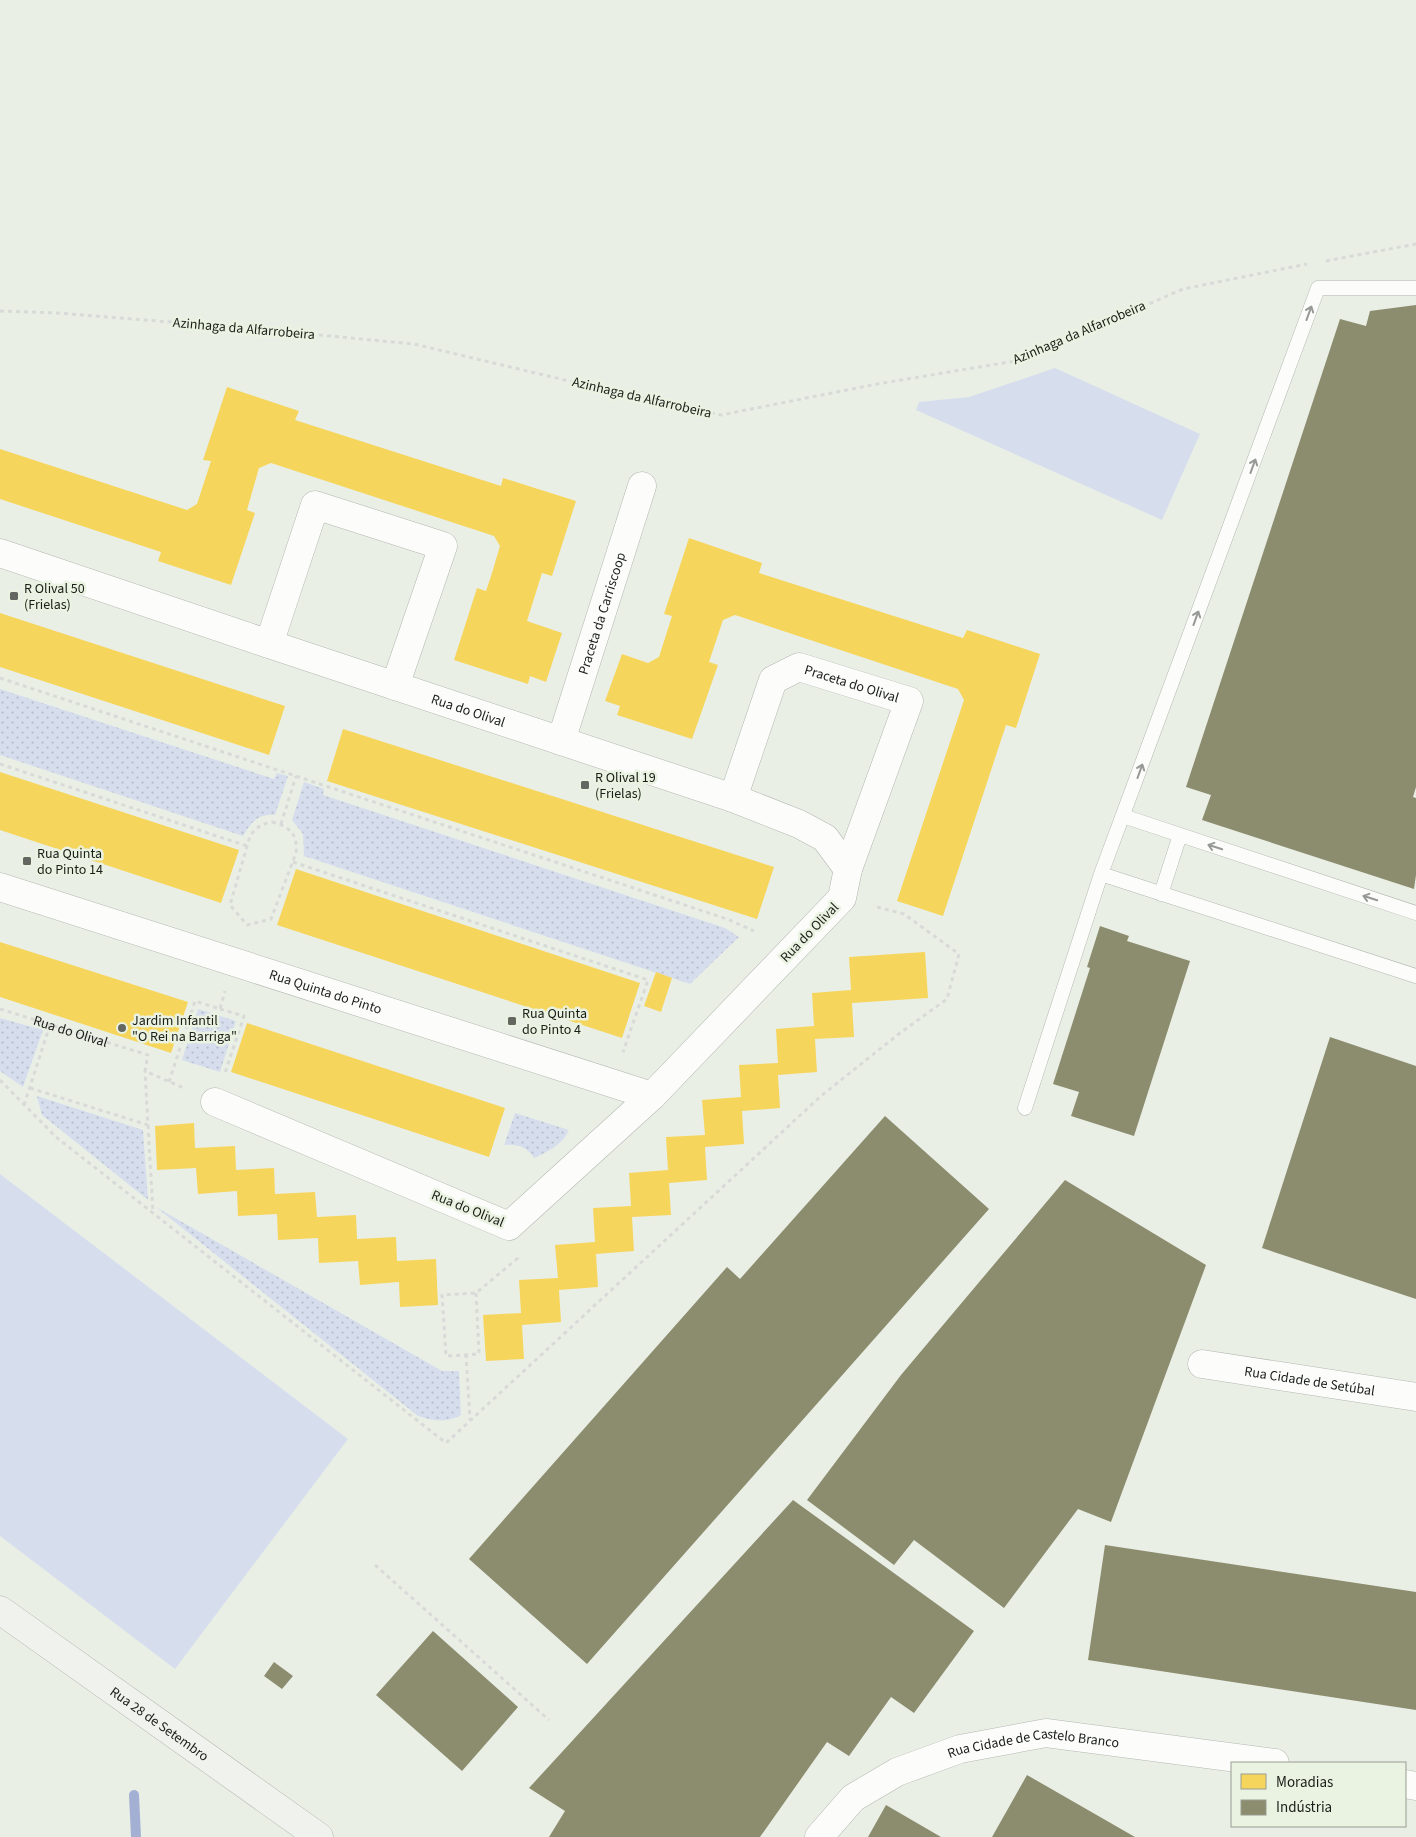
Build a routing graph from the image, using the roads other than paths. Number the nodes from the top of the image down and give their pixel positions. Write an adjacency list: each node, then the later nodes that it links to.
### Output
1 (1416, 288): 8 (lane, one-way to 1)
2 (642, 486): 6 (street, Praceta da Carriscoop)
3 (0, 553): 4 (street, Rua do Olival)
4 (269, 644): 5 (street, Rua do Olival); 5 (street)
5 (395, 686): 6 (street, Rua do Olival)
6 (561, 741): 7 (street, Rua do Olival)
7 (733, 798): 10 (street, Rua do Olival); 10 (street, Praceta do Olival)
8 (1123, 816): 9 (lane); 11 (lane)
9 (1180, 835): 13 (lane); 14 (lane, one-way to 9)
10 (848, 869): 16 (street, Rua do Olival)
11 (1101, 874): 13 (lane); 18 (lane)
12 (0, 887): 16 (street, Rua Quinta do Pinto)
13 (1161, 894): 15 (lane)
14 (1416, 914)
15 (1416, 976)
16 (652, 1096): 17 (street, Rua do Olival)
17 (215, 1102)
18 (1025, 1108)
19 (1202, 1364): 20 (street, Rua Cidade de Setúbal)
20 (1416, 1397)
21 (0, 1610): 23 (main road, Rua 28 de Setembro)
22 (1268, 1762): 24 (street, Rua Cidade de Castelo Branco)
23 (319, 1837)
24 (819, 1837)

